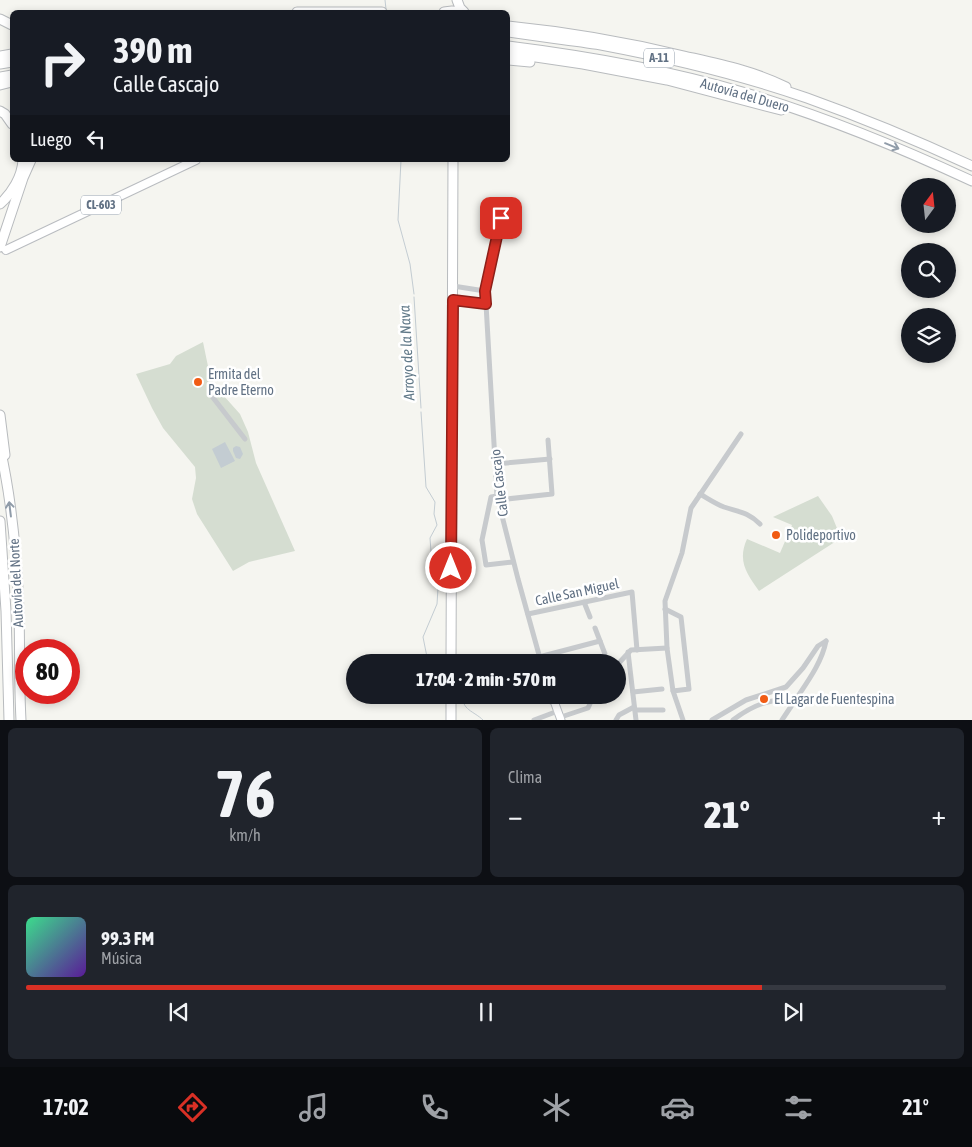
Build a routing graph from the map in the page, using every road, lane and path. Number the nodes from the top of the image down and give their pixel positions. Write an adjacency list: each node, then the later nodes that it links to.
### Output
1 (510, 20): 7 (highway)
2 (510, 26): 7 (highway)
3 (510, 32): 9 (highway, Autovía del Duero / A-11)
4 (510, 46): 11 (highway, Autovía del Duero / A-11)
5 (510, 53): 8 (highway)
6 (510, 60): 8 (highway)
7 (706, 60): 9 (highway)
8 (676, 82): 11 (highway)
9 (810, 99): 17 (highway, Autovía del Duero / A-11)
10 (0, 111): 12 (highway)
11 (803, 112): 18 (highway, Autovía del Duero / A-11, one-way to 18)
12 (10, 121)
13 (22, 162): 19 (highway)
14 (31, 162): 21 (highway)
15 (192, 162): 21 (main road, CL-603)
16 (453, 162): 22 (highway)
17 (972, 166)
18 (972, 181)
19 (0, 204)
20 (501, 218): 23 (street, Calle Cascajo)
21 (3, 249)
22 (452, 286): 23 (street); 24 (highway)
23 (485, 291): 25 (street, Calle Cascajo)
24 (453, 300): 25 (street); 51 (highway)
25 (486, 304): 33 (street, Calle Cascajo)
26 (211, 394): 29 (street)
27 (0, 415): 34 (highway)
28 (741, 434): 35 (street)
29 (246, 439)
30 (548, 440): 32 (street)
31 (0, 448): 34 (highway, Autovía del Norte)
32 (550, 459): 33 (street); 36 (street)
33 (495, 464): 36 (street, Calle Cascajo)
34 (6, 475): 68 (highway, Autovía del Norte, one-way to 34)
35 (700, 494): 38 (street); 41 (street)
36 (498, 498): 39 (street, Calle Cascajo); 39 (street)
37 (0, 521): 67 (highway, Autovía del Norte)
38 (760, 524)
39 (513, 562): 42 (street, Calle Cascajo)
40 (584, 602): 42 (street, Calle San Miguel); 44 (street); 49 (street, Calle San Miguel)
41 (665, 609): 43 (street); 45 (street)
42 (528, 614): 52 (street, Calle Cascajo)
43 (677, 614): 45 (street); 57 (street)
44 (590, 617)
45 (665, 620): 48 (street)
46 (595, 628): 47 (street)
47 (600, 641): 53 (street, Calle Cascajo); 54 (street)
48 (667, 648): 49 (street); 57 (street)
49 (637, 650): 50 (street)
50 (628, 652): 55 (street); 58 (street)
51 (454, 654)
52 (538, 654)
53 (559, 654)
54 (605, 654)
55 (626, 654)
56 (662, 689): 58 (street)
57 (673, 691): 72 (street)
58 (633, 692): 63 (street)
59 (796, 699): 73 (street); 74 (street); 75 (street)
60 (451, 704): 69 (highway)
61 (556, 704): 65 (main road)
62 (590, 704): 65 (street)
63 (635, 708): 64 (street); 66 (street); 71 (street)
64 (663, 710)
65 (561, 717): 70 (street)
66 (618, 718)
67 (9, 720)
68 (21, 720)
69 (451, 720)
70 (534, 720)
71 (636, 720)
72 (684, 720)
73 (712, 720)
74 (733, 720)
75 (782, 720)

